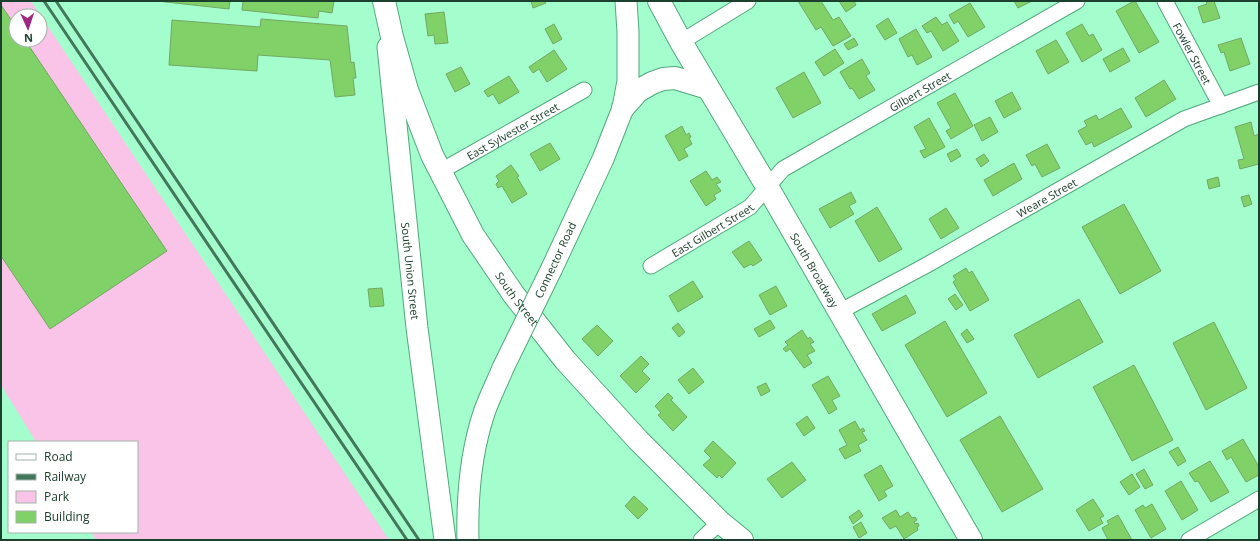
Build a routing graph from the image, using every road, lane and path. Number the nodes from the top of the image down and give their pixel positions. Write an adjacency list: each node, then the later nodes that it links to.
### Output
1 (384, 1): 13 (main road, South Street); 19 (main road, South Union Street)
2 (626, 1): 12 (main road, Connector Road)
3 (659, 1): 7 (main road, South Broadway)
4 (748, 1): 7 (street)
5 (1078, 1): 14 (street, Gilbert Street)
6 (1165, 1): 11 (street, Fowler Street)
7 (681, 42): 8 (main road, South Broadway)
8 (708, 88): 12 (main road); 14 (main road, South Broadway)
9 (584, 90): 13 (street, East Sylvester Street)
10 (1259, 92): 11 (street, Weare Street)
11 (1221, 106): 16 (street, Weare Street)
12 (623, 108): 20 (main road, Connector Road, bridge)
13 (440, 172): 18 (main road, South Street)
14 (768, 188): 15 (street, East Gilbert Street); 16 (main road, South Broadway)
15 (651, 266)
16 (839, 312): 23 (main road, South Broadway)
17 (1259, 499): 24 (street)
18 (720, 522): 21 (street); 22 (main road, South Street)
19 (445, 540)
20 (468, 540)
21 (701, 540)
22 (742, 540)
23 (971, 540)
24 (1189, 540)

